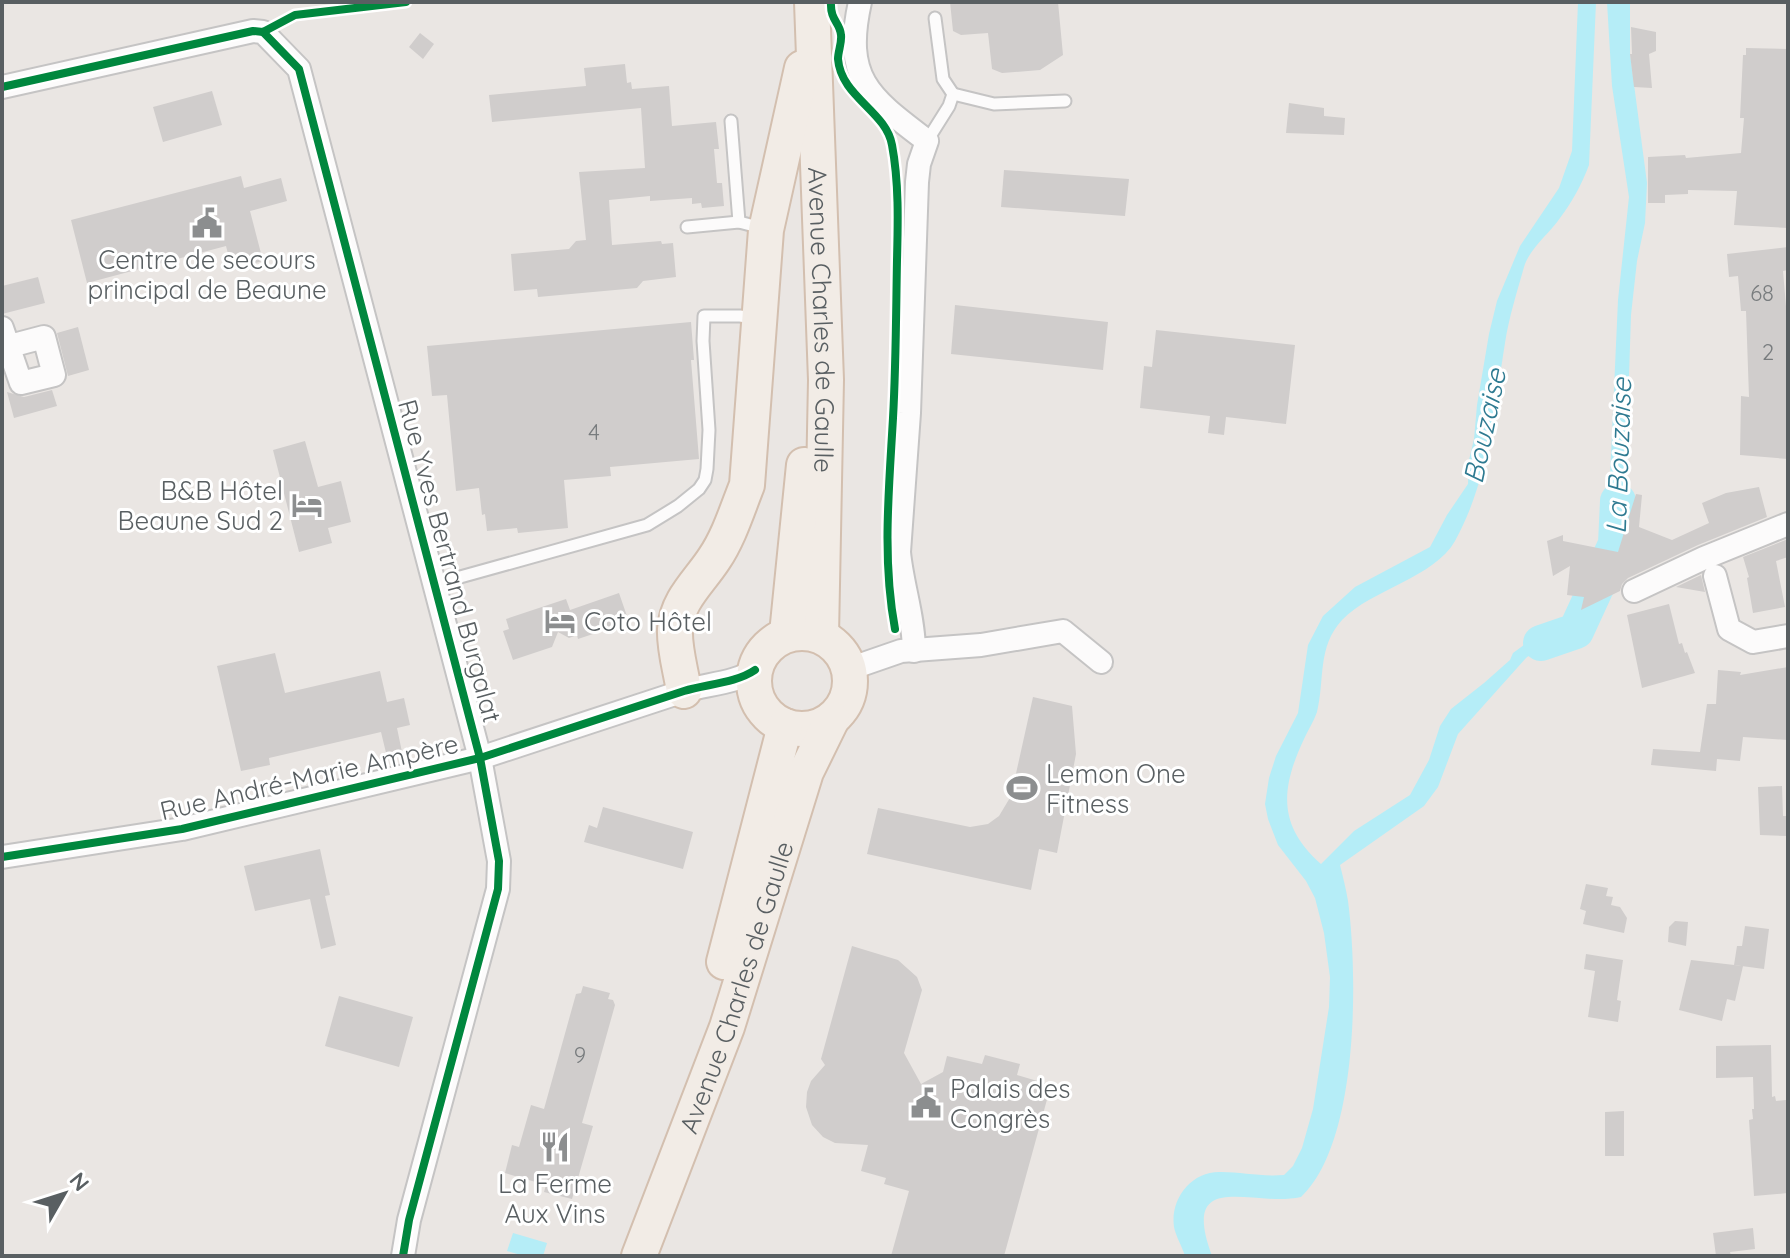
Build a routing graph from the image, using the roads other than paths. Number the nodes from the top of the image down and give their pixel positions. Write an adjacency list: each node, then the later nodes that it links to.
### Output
1 (796, 2): 5 (main road, Avenue Charles de Gaulle)
2 (812, 2): 18 (main road, Avenue Charles de Gaulle)
3 (860, 2): 10 (street)
4 (935, 18): 7 (lane)
5 (802, 68): 11 (main road); 18 (main road, Avenue Charles de Gaulle)
6 (2, 87): 16 (street, Rue Yves Bertrand Burgalat)
7 (953, 94): 8 (lane); 10 (lane)
8 (1065, 101)
9 (731, 121): 11 (lane)
10 (927, 141): 20 (street)
11 (752, 226): 12 (lane); 13 (main road)
12 (687, 227)
13 (759, 319): 16 (lane); 24 (main road)
14 (1788, 524): 17 (street)
15 (1715, 576): 19 (street)
16 (435, 584): 27 (street, Rue Yves Bertrand Burgalat)
17 (1634, 591)
18 (804, 635): 22 (main road); 23 (main road)
19 (1788, 636)
20 (914, 651): 21 (street); 22 (street)
21 (1101, 662)
22 (849, 669): 25 (main road, Avenue Charles de Gaulle)
23 (755, 670): 24 (street, Rue André-Marie Ampère); 26 (main road)
24 (684, 691): 27 (street, Rue André-Marie Ampère)
25 (832, 719): 26 (main road); 31 (main road, Avenue Charles de Gaulle)
26 (785, 726): 30 (main road, Avenue Charles de Gaulle)
27 (480, 758): 28 (street, Rue André-Marie Ampère); 29 (street, Rue Yves Bertrand Burgalat)
28 (2, 857)
29 (403, 1256)
30 (616, 1256)
31 (639, 1256)

